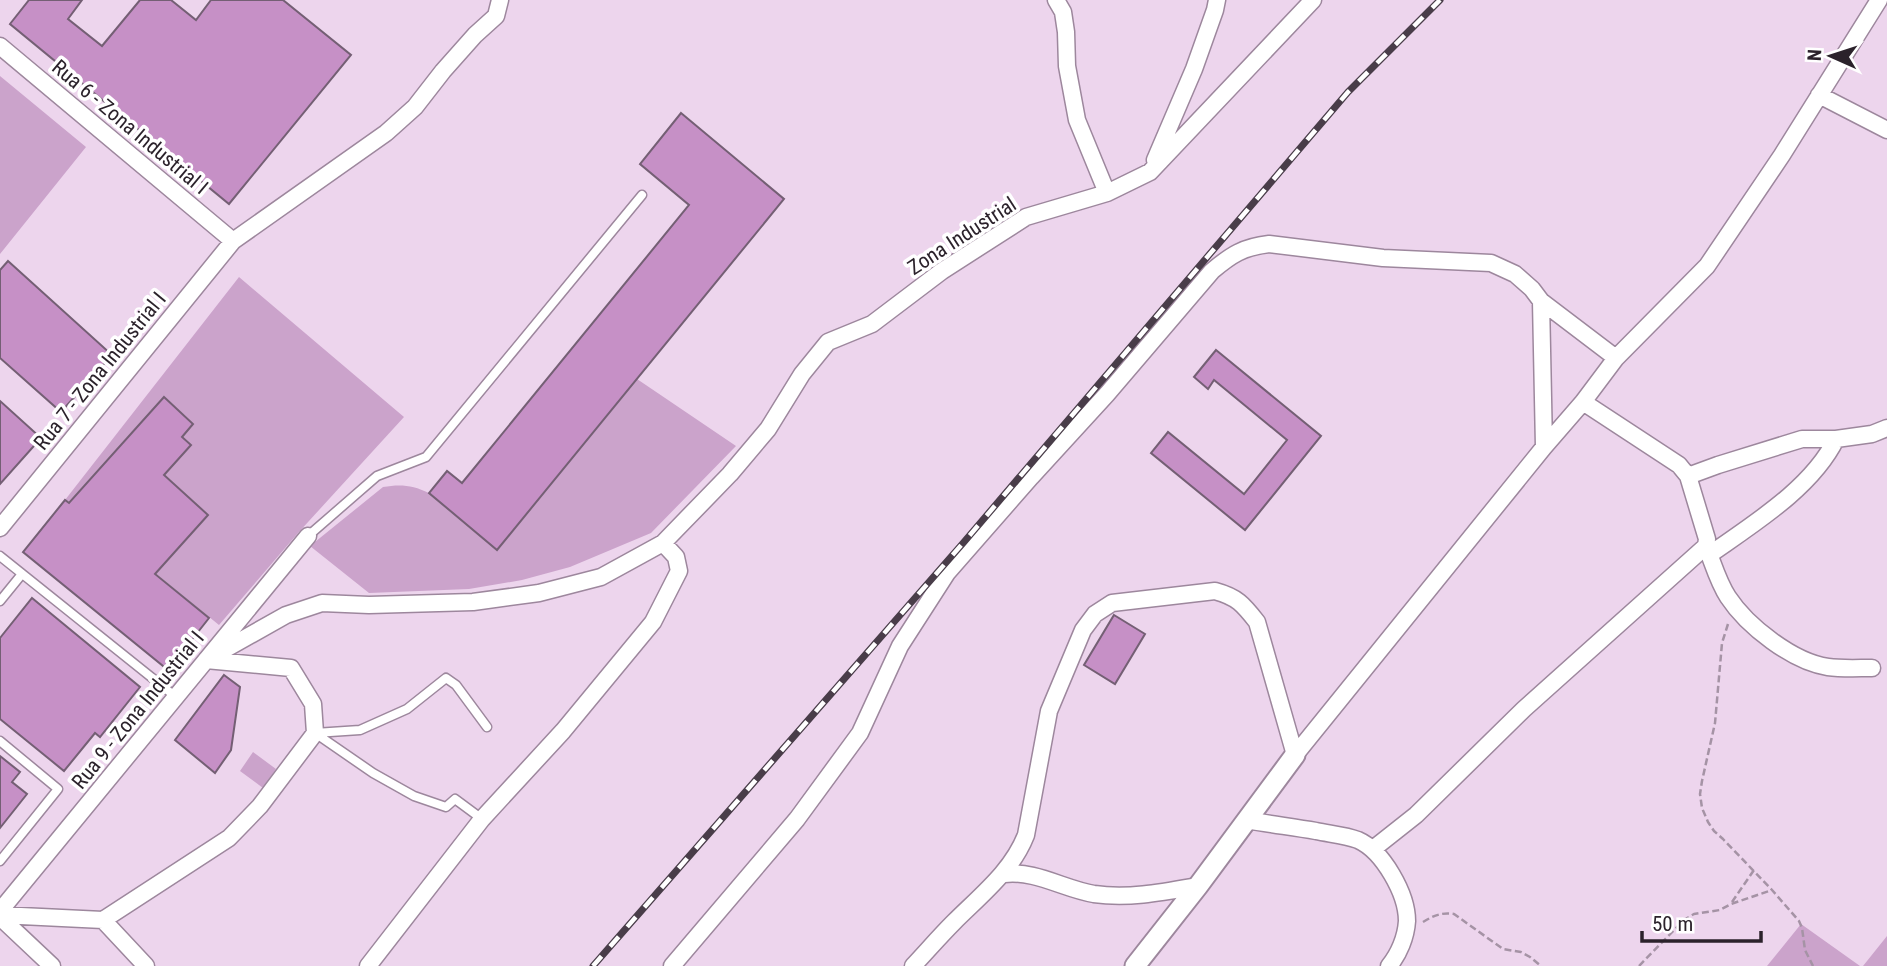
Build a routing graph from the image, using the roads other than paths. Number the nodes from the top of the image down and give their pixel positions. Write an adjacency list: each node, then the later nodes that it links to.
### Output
1 (500, 0): 12 (street, Rua 7 - Zona Industrial I)
2 (1056, 0): 10 (street)
3 (1217, 0): 9 (street)
4 (1313, 0): 9 (street, Zona Industrial)
5 (1879, 0): 7 (street)
6 (0, 46): 12 (street, Rua 6 - Zona Industrial I)
7 (1819, 95): 8 (street); 14 (street)
8 (1887, 130)
9 (1150, 172): 10 (street, Zona Industrial)
10 (1107, 193): 22 (street, Zona Industrial)
11 (642, 195): 21 (lane)
12 (233, 241): 20 (street, Rua 7 - Zona Industrial I)
13 (1541, 301): 14 (street); 18 (street); 45 (street)
14 (1616, 358): 15 (street)
15 (1583, 402): 18 (street); 19 (street)
16 (1887, 428): 17 (street)
17 (1836, 439): 19 (street); 23 (street)
18 (1544, 447): 33 (street)
19 (1688, 476): 23 (street)
20 (2, 520)
21 (308, 536): 27 (street, Rua 9 - Zona Industrial I)
22 (663, 543): 27 (street, Zona Industrial); 34 (street)
23 (1708, 551): 28 (street); 36 (street)
24 (0, 556): 25 (lane)
25 (22, 574): 26 (lane); 29 (lane)
26 (0, 601)
27 (206, 660): 29 (street, Rua 9 - Zona Industrial I); 31 (street)
28 (1872, 668)
29 (176, 697): 40 (street, Rua 9 - Zona Industrial I)
30 (487, 727): 31 (lane)
31 (315, 733): 34 (lane); 41 (street)
32 (0, 741): 37 (lane)
33 (1295, 755): 35 (street); 38 (street)
34 (482, 819): 44 (street)
35 (1246, 820): 36 (street); 39 (street)
36 (1373, 849): 48 (street)
37 (0, 861)
38 (1004, 874): 39 (street); 46 (street)
39 (1198, 886): 47 (street)
40 (0, 915): 41 (street); 42 (street)
41 (103, 920): 43 (street)
42 (52, 966)
43 (146, 966)
44 (368, 966)
45 (672, 966)
46 (913, 966)
47 (1135, 966)
48 (1389, 966)

